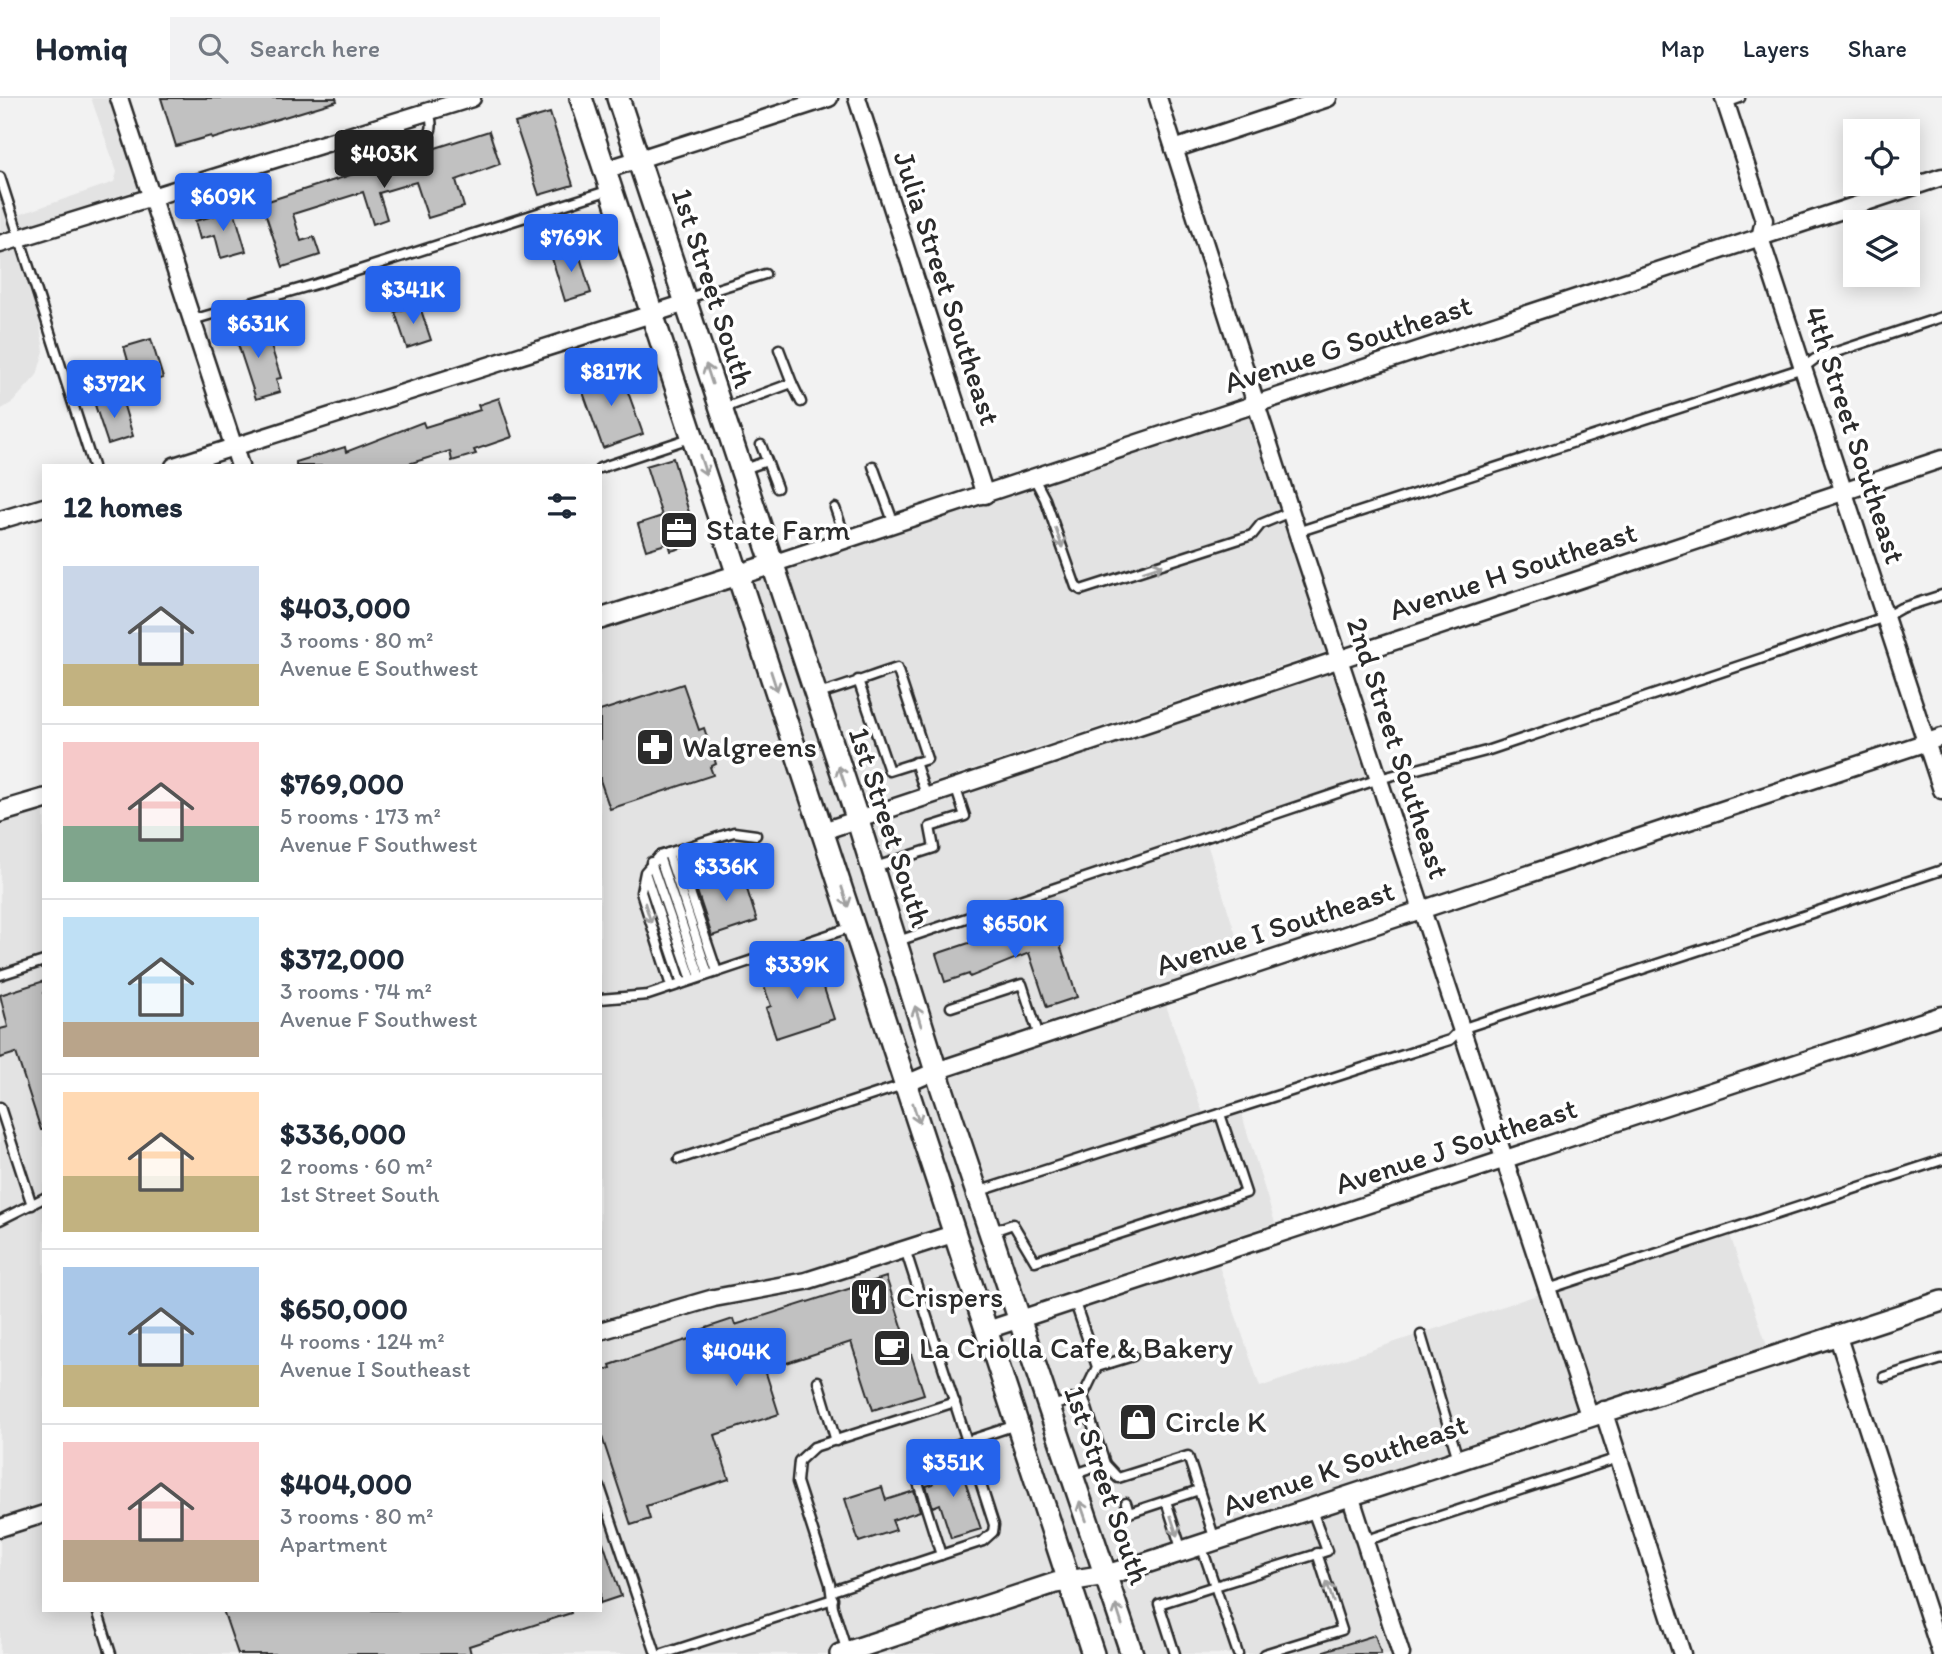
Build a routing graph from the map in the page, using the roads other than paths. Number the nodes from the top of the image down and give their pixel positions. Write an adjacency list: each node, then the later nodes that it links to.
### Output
1 (119, 98): 17 (street)
2 (472, 98): 10 (street)
3 (581, 98): 16 (main road)
4 (618, 98): 13 (main road, 1st Street South)
5 (830, 98): 13 (street)
6 (857, 98): 46 (street, Julia Street Southeast)
7 (1158, 98): 12 (street, 2nd Street Southeast)
8 (1328, 98): 12 (street)
9 (1730, 100): 19 (street, 4th Street Southeast)
10 (429, 111): 11 (street); 11 (lane)
11 (397, 121): 17 (street)
12 (1174, 149): 30 (street, 2nd Street Southeast)
13 (639, 159): 16 (street); 22 (main road, 1st Street South)
14 (0, 177): 18 (lane)
15 (1942, 177): 19 (street, Avenue G Southeast)
16 (608, 180): 23 (main road); 25 (lane)
17 (151, 196): 18 (street); 25 (street)
18 (19, 238): 20 (street); 37 (lane)
19 (1760, 238): 27 (street, 4th Street Southeast); 30 (street, Avenue G Southeast)
20 (0, 244)
21 (765, 274): 22 (lane)
22 (685, 301): 23 (street); 31 (main road, 1st Street South, one-way to 22)
23 (653, 316): 32 (main road); 34 (street)
24 (1942, 317): 27 (lane)
25 (192, 320): 34 (street)
26 (779, 349): 28 (lane)
27 (1803, 368): 45 (street, 4th Street Southeast); 52 (lane)
28 (792, 383): 29 (lane); 31 (lane)
29 (802, 402)
30 (1255, 404): 43 (street, Avenue G Southeast); 49 (street, 2nd Street Southeast)
31 (721, 409): 42 (main road, 1st Street South)
32 (694, 437): 41 (lane); 55 (main road, one-way to 55)
33 (761, 445): 36 (lane)
34 (234, 446): 38 (street); 39 (street)
35 (1942, 459): 45 (street, Avenue H Southeast)
36 (767, 461): 42 (lane); 44 (lane)
37 (92, 464)
38 (180, 464)
39 (239, 464)
40 (873, 466): 51 (lane)
41 (602, 467)
42 (741, 470): 54 (main road, 1st Street South)
43 (1034, 478): 46 (street, Avenue G Southeast); 49 (lane, one-way to 49)
44 (777, 488)
45 (1844, 491): 57 (street, 4th Street Southeast); 59 (street, Avenue H Southeast)
46 (985, 495): 51 (street, Avenue G Southeast)
47 (42, 508): 50 (street)
48 (835, 508): 53 (lane)
49 (1290, 513): 52 (street, 2nd Street Southeast)
50 (0, 520)
51 (894, 524): 53 (street, Avenue G Southeast)
52 (1297, 532): 59 (street, 2nd Street Southeast)
53 (846, 540): 54 (street, Avenue G Southeast)
54 (772, 564): 55 (street); 61 (main road, 1st Street South)
55 (738, 575): 58 (street); 71 (main road, one-way to 71)
56 (1942, 595): 57 (lane)
57 (1885, 617): 62 (street, 4th Street Southeast); 64 (lane)
58 (602, 618)
59 (1339, 658): 64 (street, 2nd Street Southeast); 65 (street, Avenue H Southeast)
60 (858, 680): 61 (lane); 63 (lane); 63 (lane)
61 (816, 695): 70 (main road, 1st Street South, one-way to 61)
62 (1934, 740): 66 (street, 4th Street Southeast); 77 (street, Avenue I Southeast)
63 (915, 762): 67 (lane)
64 (1379, 779): 77 (street, 2nd Street Southeast); 79 (lane)
65 (955, 786): 67 (street, Avenue H Southeast); 74 (lane)
66 (1942, 790)
67 (926, 795): 70 (street, Avenue H Southeast)
68 (42, 800): 69 (street)
69 (0, 813)
70 (857, 818): 71 (street, Avenue H Southeast); 74 (main road, 1st Street South)
71 (823, 831): 78 (main road, one-way to 78)
72 (756, 835): 73 (lane)
73 (664, 856): 76 (lane); 82 (lane); 82 (lane)
74 (872, 868): 79 (main road, 1st Street South)
75 (1942, 870): 88 (lane)
76 (645, 872): 83 (lane); 84 (lane, one-way to 84)
77 (1422, 908): 88 (street, 2nd Street Southeast); 89 (street, Avenue I Southeast)
78 (855, 926): 82 (lane); 91 (main road)
79 (895, 942): 90 (main road, 1st Street South, one-way to 79)
80 (42, 962): 81 (lane)
81 (0, 975)
82 (704, 976): 83 (lane)
83 (682, 983): 84 (lane)
84 (671, 986): 85 (lane)
85 (602, 999)
86 (951, 1007): 89 (lane)
87 (1942, 1015): 95 (street, Avenue J Southeast)
88 (1461, 1029): 93 (lane); 95 (street, 2nd Street Southeast)
89 (1039, 1036): 90 (street, Avenue I Southeast)
90 (936, 1071): 91 (street, Avenue I Southeast); 97 (main road, 1st Street South)
91 (906, 1084): 94 (lane); 102 (main road, one-way to 102)
92 (0, 1107): 99 (lane)
93 (1220, 1114): 97 (lane); 101 (lane)
94 (679, 1158)
95 (1504, 1160): 104 (street, 2nd Street Southeast); 105 (street, Avenue J Southeast)
96 (1942, 1160): 104 (lane)
97 (976, 1192): 101 (main road, 1st Street South)
98 (42, 1199): 99 (lane)
99 (32, 1205): 100 (lane)
100 (0, 1220)
101 (990, 1231): 107 (main road, 1st Street South)
102 (956, 1233): 103 (street); 108 (main road)
103 (905, 1250): 109 (street); 118 (lane)
104 (1548, 1289): 120 (street, 2nd Street Southeast)
105 (1074, 1300): 107 (street, Avenue J Southeast); 114 (lane)
106 (1942, 1301): 110 (street, Avenue K Southeast)
107 (1019, 1318): 108 (street, Avenue J Southeast); 119 (main road, 1st Street South)
108 (988, 1329): 121 (main road)
109 (602, 1330)
110 (1837, 1334): 120 (street, Avenue K Southeast); 160 (street)
111 (1420, 1335): 125 (lane)
112 (1133, 1356): 114 (lane)
113 (1942, 1359): 115 (lane)
114 (1097, 1367): 117 (lane)
115 (1884, 1377)
116 (818, 1381): 122 (lane)
117 (1083, 1396): 119 (lane); 126 (lane)
118 (955, 1402): 122 (lane); 123 (lane)
119 (1049, 1407): 127 (main road, 1st Street South)
120 (1596, 1413): 124 (street); 125 (street, Avenue K Southeast)
121 (1018, 1424): 123 (lane); 144 (main road)
122 (836, 1441): 146 (lane)
123 (968, 1441): 142 (lane); 142 (lane)
124 (1618, 1458): 139 (lane); 159 (street)
125 (1458, 1459): 131 (street, Avenue K Southeast)
126 (1105, 1464): 127 (lane); 128 (lane)
127 (1072, 1475): 143 (main road, 1st Street South, one-way to 127)
128 (1199, 1490): 133 (lane); 140 (lane)
129 (602, 1493): 151 (lane)
130 (1156, 1494): 133 (lane)
131 (1350, 1495): 136 (street, Avenue K Southeast); 139 (street)
132 (1140, 1499): 135 (lane)
133 (1163, 1502): 135 (lane); 140 (lane, one-way to 140)
134 (1126, 1503): 135 (lane)
135 (1143, 1508)
136 (1311, 1508): 140 (street, Avenue K Southeast); 141 (lane)
137 (42, 1515): 138 (street)
138 (0, 1528)
139 (1364, 1541): 158 (street)
140 (1200, 1545): 143 (street, Avenue K Southeast); 145 (lane)
141 (1317, 1553): 145 (lane); 157 (lane, one-way to 141)
142 (941, 1556): 146 (lane)
143 (1106, 1575): 144 (street, Avenue K Southeast); 154 (main road, 1st Street South, one-way to 143)
144 (1069, 1580): 148 (street, Avenue K Southeast); 153 (main road)
145 (1215, 1586): 155 (lane); 156 (lane)
146 (832, 1595): 149 (lane); 152 (lane)
147 (98, 1612): 150 (lane)
148 (880, 1648): 149 (street, Avenue K Southeast)
149 (844, 1653)
150 (111, 1654)
151 (656, 1654)
152 (663, 1654)
153 (1093, 1654)
154 (1132, 1654)
155 (1175, 1654)
156 (1238, 1654)
157 (1264, 1654)
158 (1401, 1654)
159 (1682, 1654)
160 (1941, 1654)

